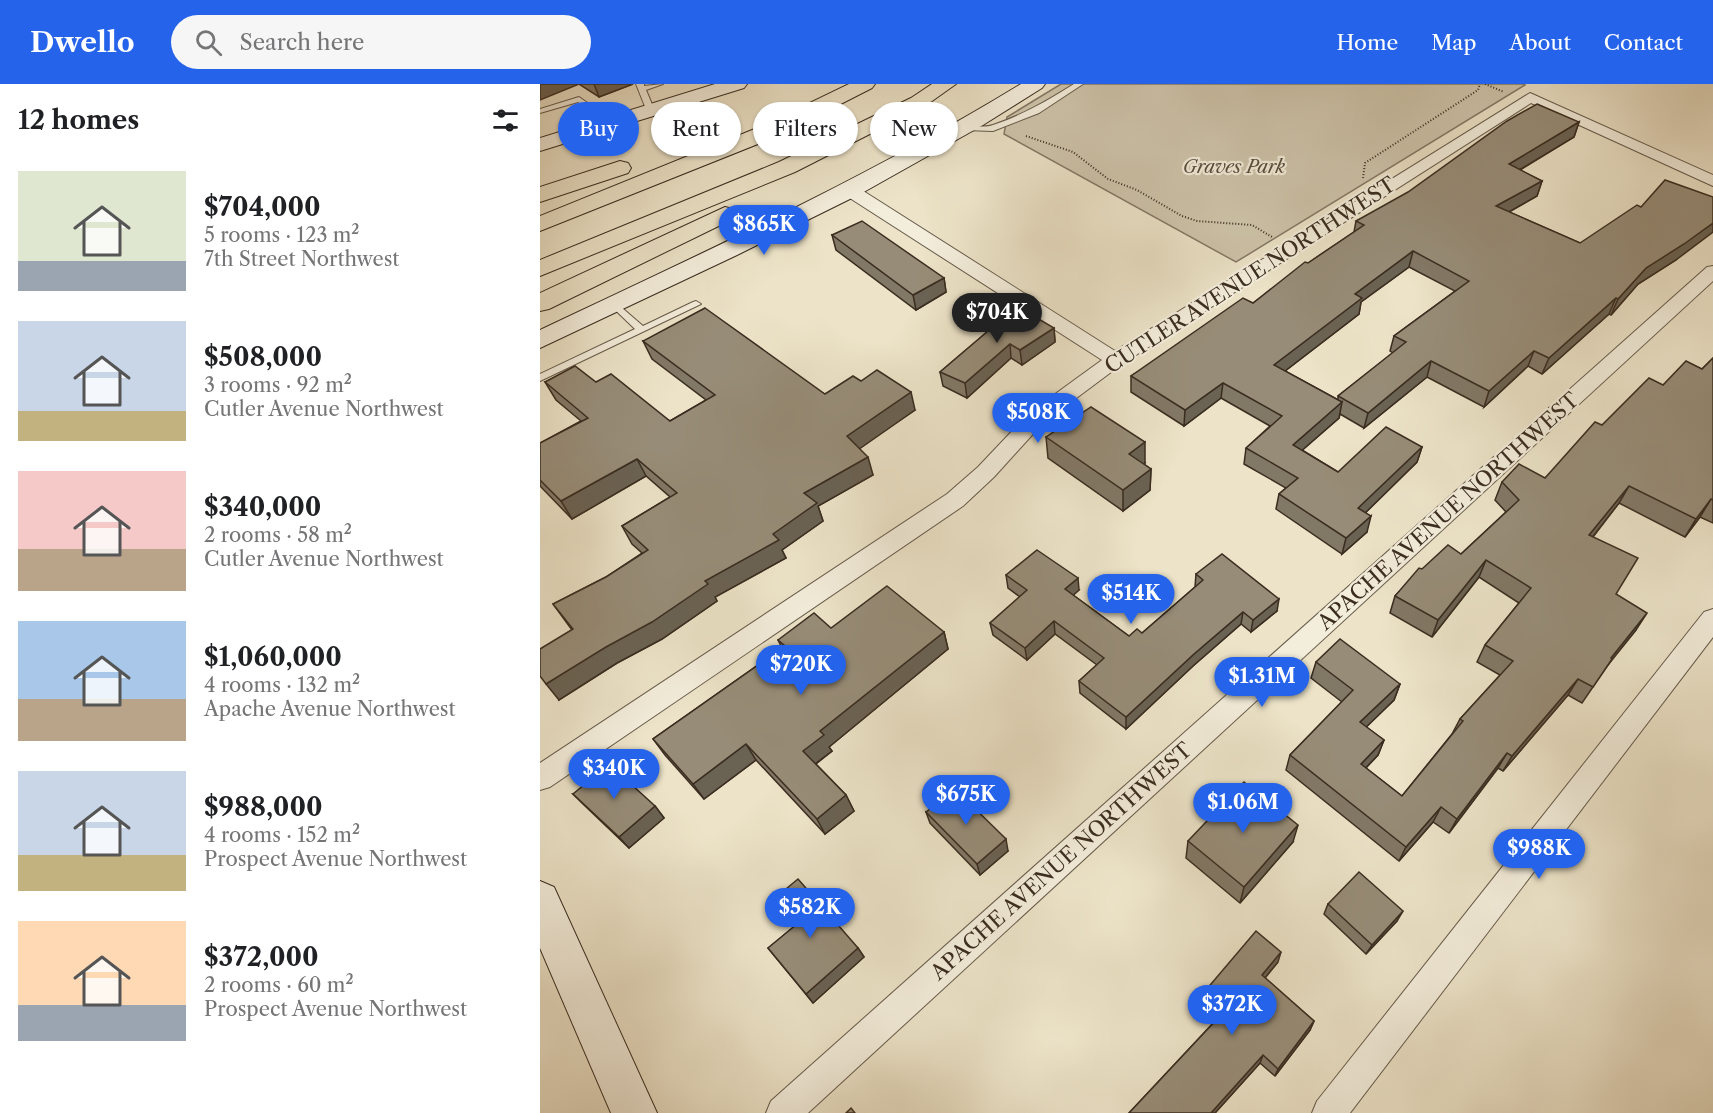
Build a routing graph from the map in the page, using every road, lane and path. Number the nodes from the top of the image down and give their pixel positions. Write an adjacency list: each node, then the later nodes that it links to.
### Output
1 (658, 84): 9 (lane)
2 (738, 84): 14 (main road)
3 (853, 84): 26 (highway)
4 (865, 84): 27 (highway)
5 (946, 84): 12 (highway)
6 (1035, 84): 18 (main road)
7 (1079, 84): 18 (lane)
8 (1480, 84): 24 (path)
9 (641, 86): 14 (lane)
10 (569, 102): 11 (lane)
11 (583, 102)
12 (918, 102)
13 (558, 105): 15 (lane)
14 (650, 109): 16 (main road)
15 (540, 111)
16 (639, 112)
17 (870, 126): 30 (highway)
18 (964, 128): 25 (main road)
19 (870, 131): 32 (highway)
20 (1023, 131): 28 (path)
21 (558, 139): 22 (main road)
22 (540, 145)
23 (1713, 181): 29 (street, CUTLER AVENUE NORTHWEST)
24 (1355, 183)
25 (851, 190): 33 (main road); 37 (street)
26 (540, 195)
27 (540, 224)
28 (1270, 236): 29 (path); 29 (path)
29 (1285, 239): 37 (street, CUTLER AVENUE NORTHWEST)
30 (540, 269)
31 (1713, 271): 43 (street, APACHE AVENUE NORTHWEST)
32 (540, 303)
33 (614, 304): 35 (lane); 36 (main road)
34 (696, 304): 35 (lane)
35 (642, 329): 38 (lane)
36 (540, 340)
37 (1115, 360): 40 (street, CUTLER AVENUE NORTHWEST)
38 (540, 378)
39 (1713, 619): 44 (street)
40 (540, 778)
41 (540, 901): 42 (main road)
42 (634, 1113)
43 (783, 1113)
44 (1329, 1113)

